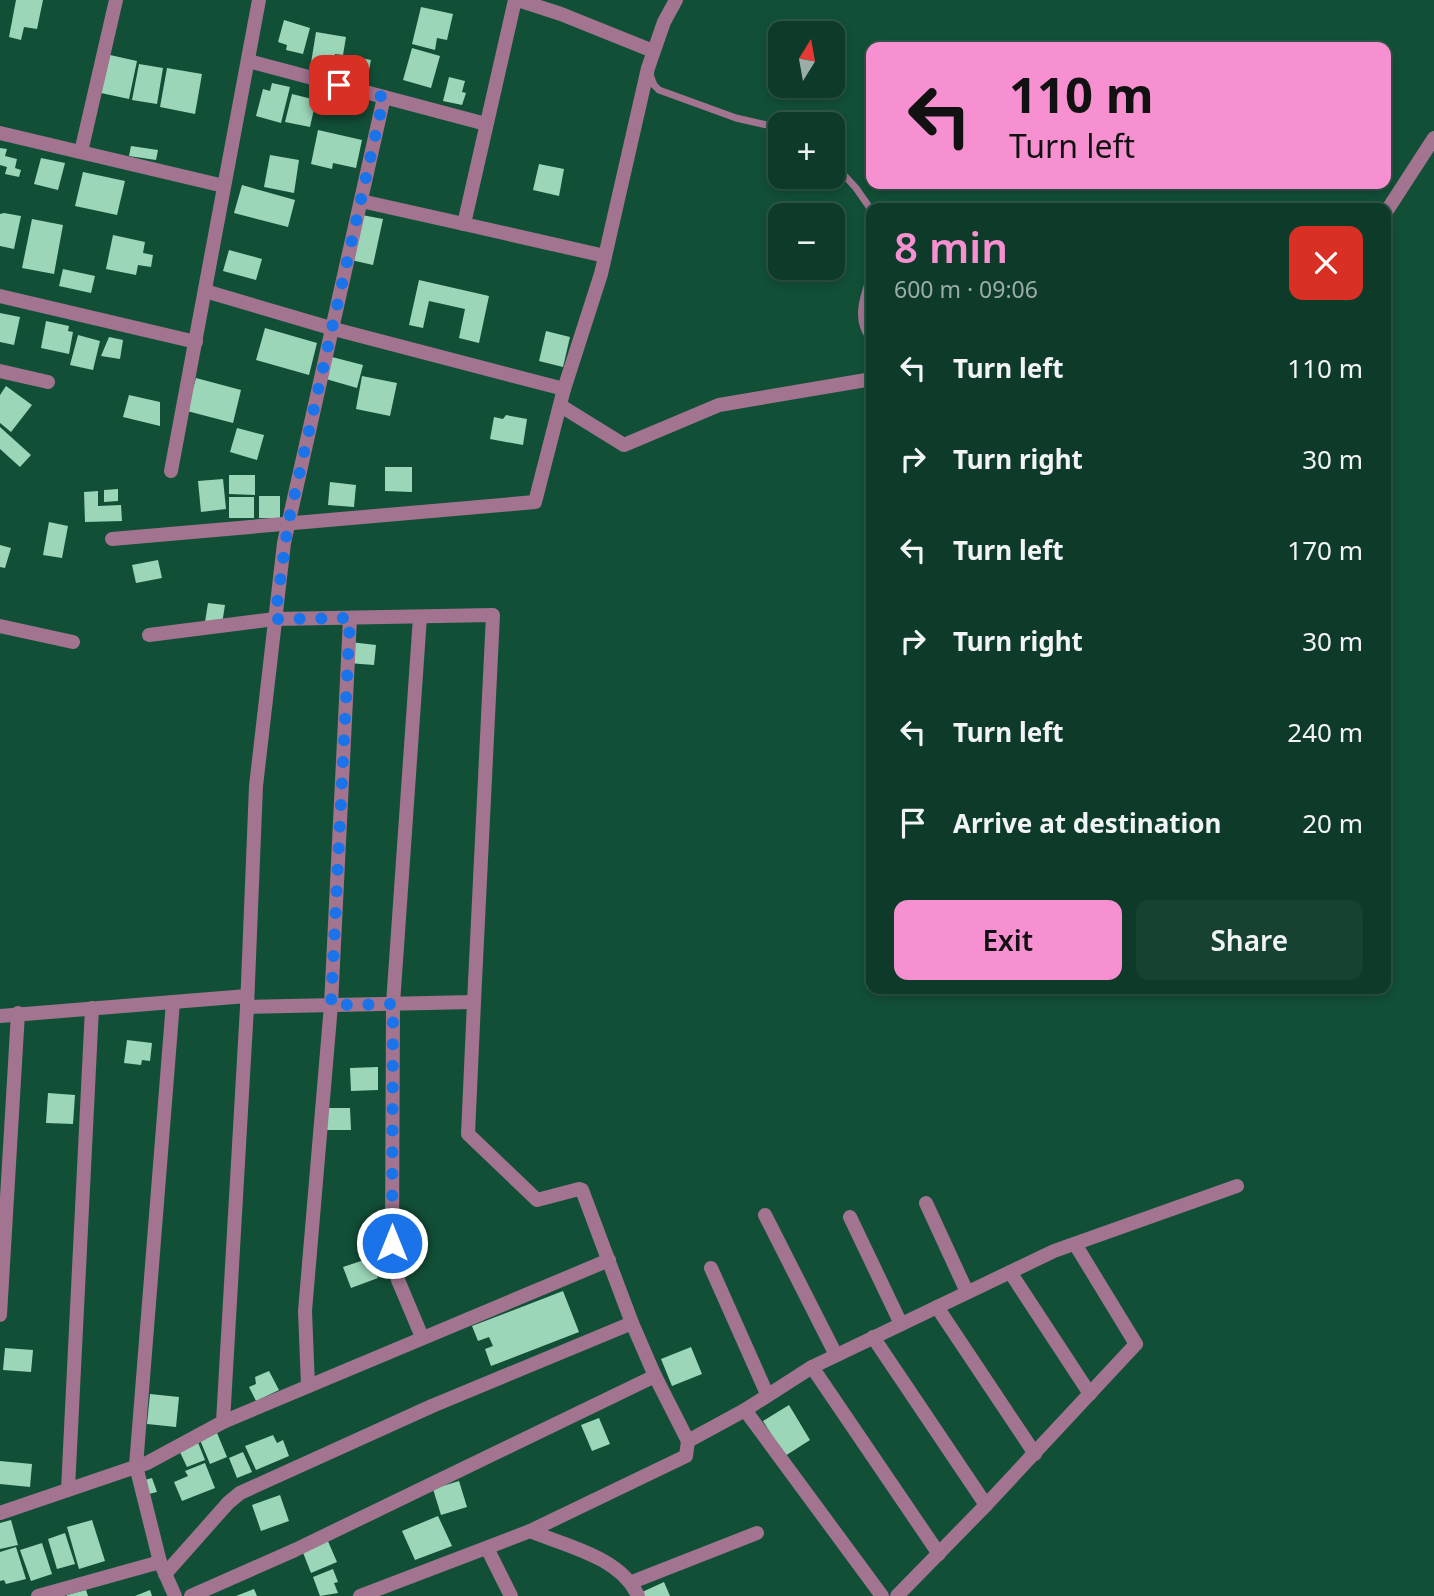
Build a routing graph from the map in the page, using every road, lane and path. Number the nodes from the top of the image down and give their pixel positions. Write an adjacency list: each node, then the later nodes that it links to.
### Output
1 (116, 0): 13 (street)
2 (259, 0): 6 (street)
3 (521, 0): 5 (street); 9 (street)
4 (676, 0): 5 (street)
5 (653, 51): 7 (street)
6 (248, 61): 8 (street); 15 (street)
7 (648, 68): 10 (lane); 20 (street)
8 (384, 97): 9 (street); 16 (street)
9 (486, 124): 19 (street)
10 (768, 125)
11 (0, 132): 13 (street)
12 (1434, 138): 18 (street)
13 (81, 152): 15 (street)
14 (845, 176): 17 (lane)
15 (224, 186): 21 (street)
16 (362, 201): 19 (street); 24 (street)
17 (867, 203)
18 (1391, 204)
19 (464, 224): 20 (street)
20 (605, 256): 30 (street)
21 (205, 291): 24 (street); 26 (street)
22 (866, 293): 25 (lane)
23 (0, 296): 26 (street)
24 (334, 329): 30 (street); 33 (street)
25 (866, 334)
26 (196, 342): 32 (street)
27 (0, 371): 29 (street)
28 (866, 380): 31 (street)
29 (48, 382)
30 (564, 389): 31 (street)
31 (561, 406): 33 (street)
32 (172, 471)
33 (288, 524): 34 (street); 37 (street)
34 (112, 540)
35 (420, 617): 36 (street); 43 (street); 44 (street)
36 (350, 618): 37 (street); 45 (street)
37 (275, 619): 39 (street); 42 (street)
38 (0, 626): 40 (street)
39 (149, 635)
40 (73, 642)
41 (173, 1002): 42 (street); 46 (street); 74 (street)
42 (247, 1002): 45 (street); 71 (street)
43 (474, 1002): 44 (street); 54 (street)
44 (393, 1004): 45 (street); 62 (street)
45 (331, 1005): 67 (street)
46 (92, 1007): 47 (street); 75 (street)
47 (18, 1013): 48 (street); 59 (street)
48 (0, 1016)
49 (1237, 1186): 53 (street)
50 (926, 1203): 57 (street)
51 (765, 1215): 64 (street)
52 (850, 1217): 61 (street)
53 (1075, 1244): 56 (street); 69 (street)
54 (609, 1260): 60 (street); 62 (street)
55 (711, 1268): 68 (street)
56 (1010, 1272): 57 (street); 69 (street)
57 (968, 1292): 58 (street)
58 (937, 1307): 61 (street); 73 (street)
59 (0, 1315)
60 (632, 1323): 66 (street); 82 (street)
61 (901, 1324): 63 (street)
62 (422, 1337): 67 (street)
63 (873, 1337): 64 (street); 76 (street)
64 (836, 1356): 65 (street)
65 (812, 1367): 68 (street); 81 (street)
66 (655, 1376): 72 (street); 86 (street)
67 (308, 1386): 71 (street)
68 (767, 1394): 70 (street)
69 (1090, 1394): 73 (street)
70 (746, 1410): 72 (street); 90 (street)
71 (223, 1422): 74 (street)
72 (688, 1441): 78 (street)
73 (1035, 1454): 76 (street)
74 (136, 1466): 75 (street); 82 (street)
75 (68, 1489): 77 (street)
76 (986, 1505): 81 (street)
77 (0, 1513)
78 (530, 1531): 80 (street); 83 (street)
79 (757, 1533): 83 (street)
80 (487, 1548): 87 (street); 88 (street)
81 (939, 1554): 91 (street)
82 (163, 1568): 84 (street); 85 (street)
83 (632, 1582): 89 (street)
84 (38, 1596)
85 (175, 1596)
86 (191, 1596)
87 (360, 1596)
88 (511, 1596)
89 (638, 1596)
90 (882, 1596)
91 (897, 1596)

